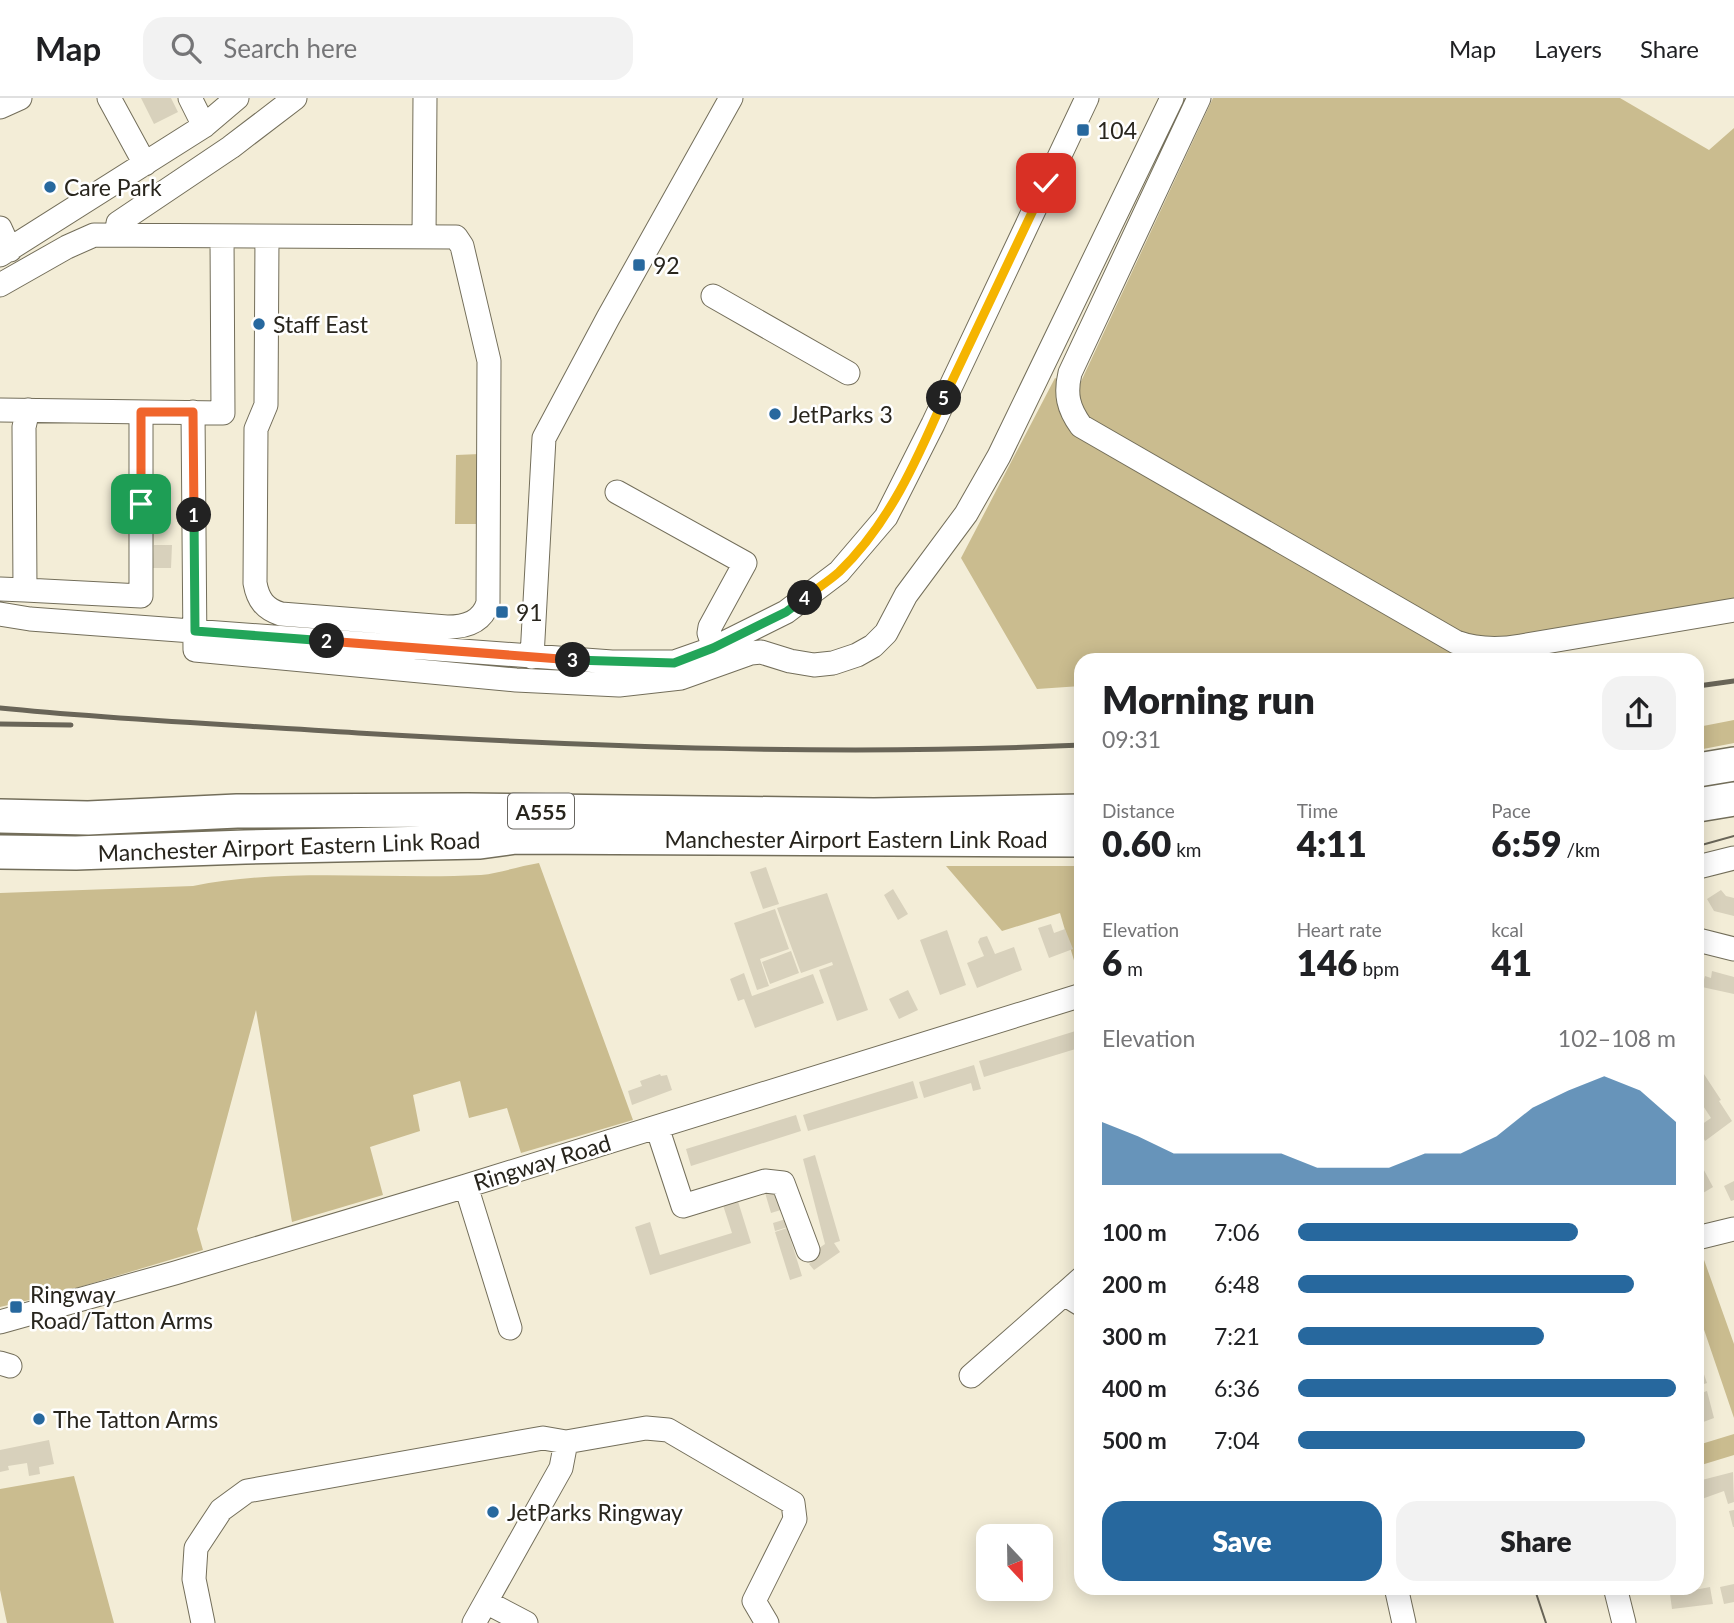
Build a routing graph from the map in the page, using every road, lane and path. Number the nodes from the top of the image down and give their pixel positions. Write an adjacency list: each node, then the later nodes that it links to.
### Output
1 (20, 98): 11 (street)
2 (109, 98): 13 (street)
3 (190, 98): 12 (street)
4 (237, 98): 12 (street)
5 (295, 98): 15 (street)
6 (425, 98): 18 (street)
7 (731, 98): 34 (street)
8 (1087, 98): 33 (street)
9 (1172, 98): 32 (street)
10 (1199, 98): 30 (street)
11 (0, 107)
12 (205, 126): 13 (street)
13 (145, 164): 19 (street)
14 (0, 228): 19 (street)
15 (117, 235): 16 (street); 20 (street)
16 (222, 237): 17 (street); 26 (street)
17 (267, 237): 18 (street); 18 (street)
18 (424, 237)
19 (5, 253)
20 (0, 285)
21 (713, 296): 22 (street)
22 (848, 373)
23 (0, 410): 24 (street)
24 (28, 410): 25 (street); 29 (street)
25 (141, 412): 26 (street); 29 (street)
26 (193, 412): 32 (street)
27 (617, 492): 33 (street)
28 (0, 589): 29 (street)
29 (25, 590)
30 (1734, 610)
31 (0, 614): 32 (street)
32 (195, 631): 34 (street)
33 (713, 648): 34 (street)
34 (532, 657)
35 (1734, 764): 36 (highway)
36 (1704, 769)
37 (1734, 799): 38 (highway)
38 (1704, 804)
39 (1074, 811): 40 (highway, Manchester Airport Eastern Link Road / A555)
40 (0, 816)
41 (1074, 840): 42 (highway, Manchester Airport Eastern Link Road / A555)
42 (0, 852)
43 (1734, 858): 44 (street)
44 (1704, 866)
45 (1704, 942): 46 (street)
46 (1734, 949)
47 (1074, 997): 48 (street, Ringway Road)
48 (657, 1127): 49 (street, Ringway Road); 52 (street)
49 (466, 1186): 54 (street, Ringway Road); 55 (street)
50 (1734, 1229): 51 (street)
51 (1704, 1236)
52 (808, 1250)
53 (1073, 1299): 56 (street)
54 (0, 1322)
55 (510, 1328)
56 (971, 1376)
57 (566, 1442): 60 (street); 61 (street); 64 (street)
58 (1398, 1595): 65 (street)
59 (1617, 1595): 66 (street)
60 (486, 1602): 62 (street); 63 (street)
61 (203, 1623)
62 (474, 1623)
63 (526, 1623)
64 (767, 1623)
65 (1404, 1623)
66 (1624, 1623)

